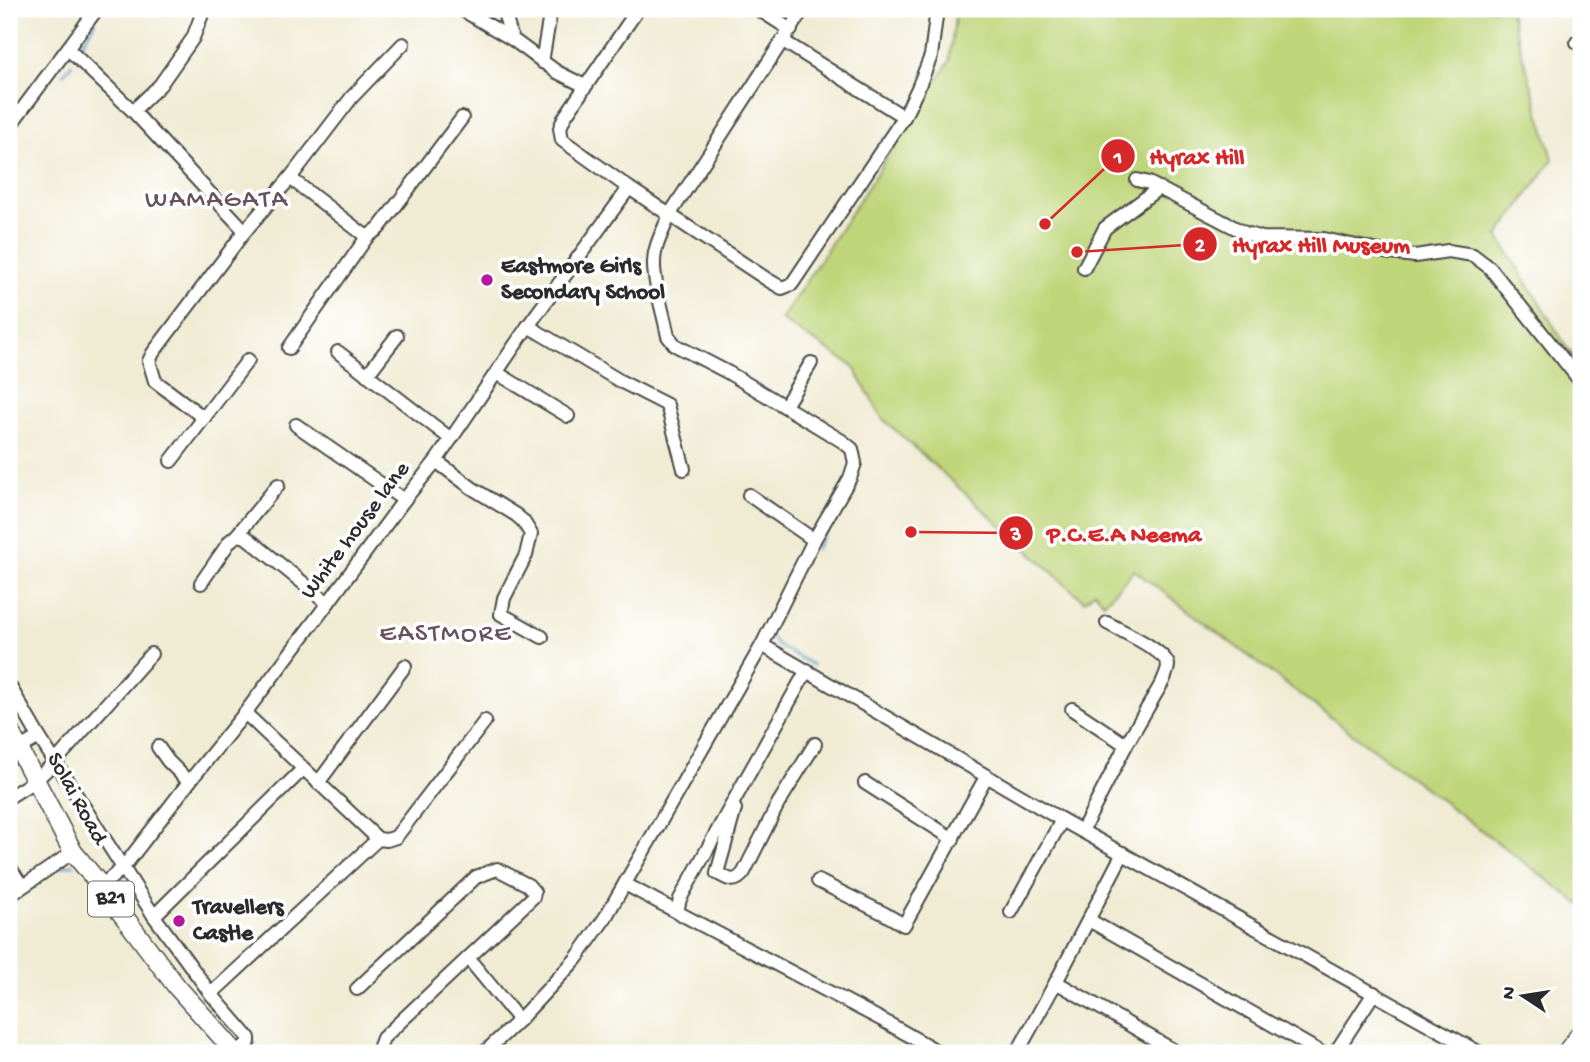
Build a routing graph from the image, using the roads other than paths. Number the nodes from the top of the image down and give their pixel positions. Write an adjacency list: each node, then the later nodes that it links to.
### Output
1 (97, 9): 14 (street)
2 (204, 9): 17 (street)
3 (461, 9): 11 (street)
4 (503, 9): 11 (street)
5 (551, 9): 15 (street)
6 (638, 9): 16 (street)
7 (758, 9): 10 (street)
8 (803, 9): 10 (street)
9 (936, 9): 18 (street)
10 (791, 30): 12 (street)
11 (512, 39): 15 (street)
12 (783, 41): 18 (street); 25 (street)
13 (403, 44): 21 (street)
14 (68, 50): 17 (street); 20 (street)
15 (542, 62): 16 (street)
16 (585, 86): 23 (street)
17 (133, 111): 26 (street)
18 (904, 117): 25 (street)
19 (462, 118): 27 (street)
20 (9, 127)
21 (290, 178): 26 (street); 27 (street)
22 (1137, 180): 24 (street)
23 (629, 188): 25 (street); 29 (street, White house lane)
24 (1159, 188): 28 (street); 37 (street)
25 (670, 215): 38 (street)
26 (245, 231): 40 (street)
27 (367, 237): 31 (street)
28 (1084, 268)
29 (528, 326): 35 (street, White house lane); 45 (street)
30 (397, 335): 36 (street)
31 (289, 348)
32 (338, 352): 36 (street)
33 (248, 360): 40 (street)
34 (811, 363): 38 (street)
35 (497, 373): 39 (street); 42 (street, White house lane)
36 (367, 374): 42 (street)
37 (1581, 382)
38 (785, 407): 50 (street)
39 (568, 416)
40 (204, 418): 43 (street)
41 (296, 425): 48 (street)
42 (451, 439): 44 (street, White house lane)
43 (172, 461)
44 (436, 461): 48 (street, White house lane); 54 (street)
45 (684, 469)
46 (278, 485): 49 (street)
47 (749, 495): 50 (street)
48 (404, 500): 52 (street, White house lane)
49 (237, 535): 51 (street); 52 (street)
50 (814, 540): 55 (street)
51 (201, 583)
52 (328, 603): 61 (street, White house lane)
53 (1107, 622): 66 (street)
54 (542, 637)
55 (762, 645): 58 (street); 87 (street)
56 (151, 654): 69 (street)
57 (405, 666): 74 (street)
58 (807, 670): 71 (street); 76 (street)
59 (9, 685): 64 (street)
60 (1072, 709): 66 (street)
61 (245, 713): 70 (street); 73 (street, White house lane)
62 (485, 721): 80 (street)
63 (9, 730): 68 (highway, Solai Road / B21)
64 (39, 737): 68 (street); 69 (street)
65 (815, 744): 76 (street)
66 (1126, 744): 79 (street)
67 (158, 747): 73 (street)
68 (20, 748): 72 (highway, Solai Road / B21)
69 (55, 762): 72 (street); 85 (street)
70 (303, 769): 74 (street); 93 (street)
71 (986, 777): 78 (street); 81 (street)
72 (36, 780): 77 (street); 82 (highway, Solai Road / B21)
73 (189, 782): 85 (street, White house lane)
74 (318, 783): 80 (street)
75 (865, 783): 81 (street)
76 (742, 786): 91 (street)
77 (9, 797)
78 (1062, 820): 79 (street); 92 (street)
79 (1082, 831): 83 (street)
80 (377, 839): 99 (street)
81 (953, 839): 86 (street)
82 (73, 852): 88 (street); 89 (highway, Solai Road / B21)
83 (1123, 853): 94 (street); 98 (street)
84 (9, 866): 88 (street)
85 (122, 869): 89 (street, White house lane); 93 (street)
86 (818, 881)
87 (625, 884): 91 (street); 100 (street)
88 (22, 886): 90 (street)
89 (101, 886): 102 (highway, Solai Road / B21)
90 (9, 896)
91 (677, 912): 105 (street)
92 (1011, 912)
93 (154, 916): 99 (street)
94 (1089, 920): 96 (street); 108 (street)
95 (468, 958): 97 (street); 100 (street); 103 (street)
96 (1056, 982): 106 (street); 107 (street)
97 (357, 989)
98 (1374, 993): 109 (street); 110 (street)
99 (211, 994): 102 (street)
100 (519, 1020): 104 (street)
101 (1581, 1033): 111 (highway)
102 (237, 1053)
103 (380, 1053)
104 (484, 1053)
105 (940, 1053)
106 (1017, 1053)
107 (1178, 1053)
108 (1322, 1053)
109 (1335, 1053)
110 (1480, 1053)
111 (1566, 1053)

